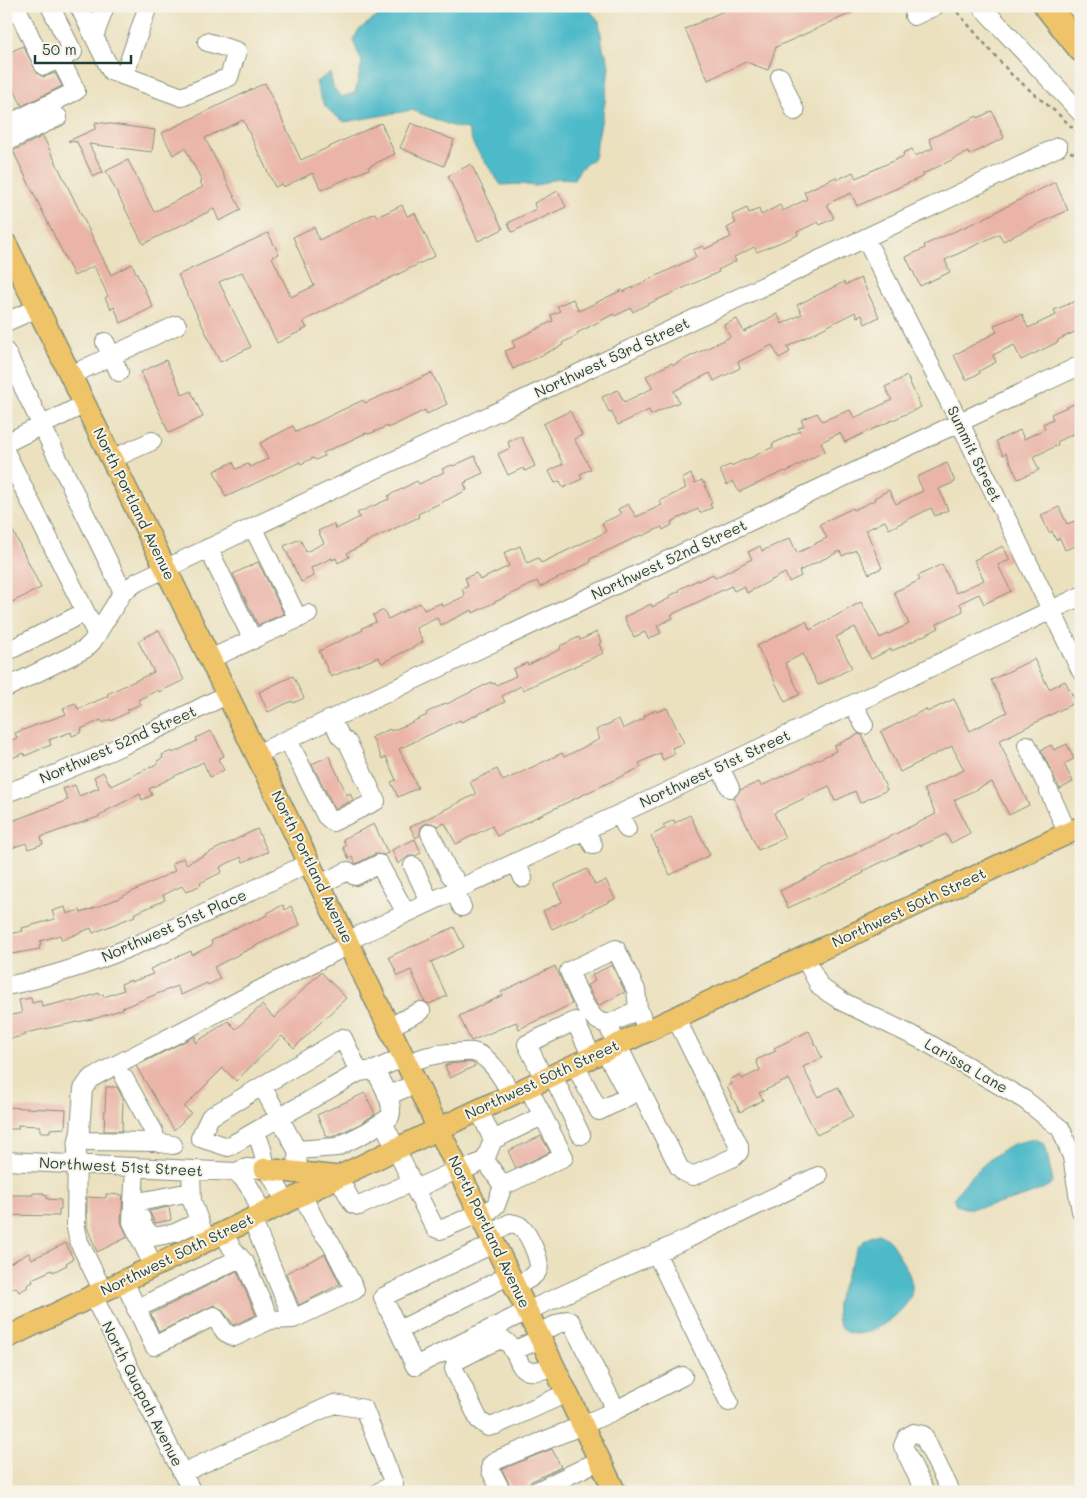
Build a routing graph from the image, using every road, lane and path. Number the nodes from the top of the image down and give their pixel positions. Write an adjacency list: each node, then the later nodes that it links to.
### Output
1 (16, 6): 16 (street)
2 (50, 6): 16 (street)
3 (79, 6): 13 (street)
4 (105, 6): 13 (street)
5 (148, 6): 17 (street)
6 (935, 6): 11 (street)
7 (952, 6): 23 (path)
8 (981, 6): 20 (street)
9 (1047, 6): 15 (highway)
10 (1067, 6): 12 (highway)
11 (914, 16)
12 (1081, 20)
13 (94, 37): 17 (street)
14 (208, 42): 17 (street)
15 (1081, 49)
16 (60, 59): 22 (street)
17 (124, 76)
18 (780, 77): 19 (street)
19 (795, 111)
20 (1081, 113)
21 (58, 117): 24 (street)
22 (6, 125)
23 (1081, 136)
24 (6, 142)
25 (1058, 147): 26 (street, Northwest 53rd Street)
26 (865, 238): 35 (street, Summit Street); 40 (street, Northwest 53rd Street)
27 (6, 244): 28 (main road, North Portland Avenue)
28 (38, 308): 29 (street); 33 (main road, North Portland Avenue)
29 (6, 322)
30 (177, 325): 33 (street)
31 (6, 352): 36 (street)
32 (1081, 365): 35 (street, Northwest 52nd Street)
33 (71, 375): 34 (main road, North Portland Avenue)
34 (85, 404): 36 (street); 39 (main road, North Portland Avenue)
35 (960, 423): 45 (street, Summit Street); 55 (street, Northwest 52nd Street)
36 (42, 425): 38 (street); 43 (street)
37 (152, 441): 39 (street)
38 (7, 442): 46 (street)
39 (112, 459): 42 (main road, North Portland Avenue)
40 (253, 527): 41 (street, Northwest 53rd Street); 48 (street)
41 (208, 548): 42 (street, Northwest 53rd Street); 48 (street)
42 (166, 568): 43 (street, Northwest 53rd Street); 50 (main road, North Portland Avenue)
43 (123, 592): 47 (street)
44 (1081, 596): 45 (street, Northwest 51st Street)
45 (1050, 610): 51 (street, Summit Street); 54 (street, Northwest 51st Street)
46 (85, 612): 47 (street); 49 (street)
47 (97, 634): 52 (street)
48 (252, 638): 50 (street)
49 (6, 652)
50 (210, 659): 53 (main road, North Portland Avenue)
51 (1081, 671)
52 (6, 688)
53 (228, 694): 59 (main road, North Portland Avenue); 62 (street, Northwest 52nd Street)
54 (853, 704): 56 (street); 60 (street, Northwest 51st Street)
55 (332, 719): 57 (street, Northwest 52nd Street); 57 (street)
56 (864, 725)
57 (288, 740): 59 (street, Northwest 52nd Street)
58 (1028, 745): 63 (street)
59 (257, 754): 65 (main road, North Portland Avenue)
60 (720, 767): 61 (street); 68 (street, Northwest 51st Street)
61 (730, 788)
62 (6, 793)
63 (1074, 830): 73 (main road, Northwest 50th Street)
64 (430, 833): 68 (street)
65 (309, 863): 67 (main road, North Portland Avenue); 74 (street, Northwest 51st Place)
66 (413, 866): 69 (street)
67 (320, 884): 71 (street); 72 (main road, North Portland Avenue)
68 (457, 890): 69 (street, Northwest 51st Street); 70 (street)
69 (430, 902): 71 (street, Northwest 51st Street)
70 (462, 907)
71 (406, 913): 72 (street, Northwest 51st Street)
72 (348, 943): 79 (main road, North Portland Avenue); 96 (street, Northwest 51st Street)
73 (805, 958): 77 (main road, Northwest 50th Street); 120 (street, Larissa Lane)
74 (6, 986)
75 (638, 1009): 78 (street); 78 (street); 80 (street)
76 (421, 1011): 79 (street)
77 (676, 1018): 80 (main road, Northwest 50th Street); 81 (street)
78 (608, 1024): 81 (street)
79 (389, 1027): 82 (main road, North Portland Avenue)
80 (648, 1031): 81 (main road, Northwest 50th Street)
81 (598, 1054): 85 (main road, Northwest 50th Street); 85 (street)
82 (409, 1068): 83 (street); 85 (street); 87 (street); 92 (main road, North Portland Avenue)
83 (367, 1071): 86 (street); 87 (street); 90 (street)
84 (124, 1078): 98 (street)
85 (534, 1084): 88 (main road, Northwest 50th Street); 89 (street); 94 (street)
86 (262, 1086): 90 (street); 95 (street)
87 (387, 1096): 91 (street)
88 (479, 1110): 92 (main road, Northwest 50th Street); 97 (street)
89 (542, 1116): 97 (street); 116 (street)
90 (280, 1118): 93 (street); 103 (street)
91 (383, 1122): 101 (street); 102 (street)
92 (439, 1129): 102 (main road, Northwest 50th Street); 110 (main road, North Portland Avenue)
93 (255, 1132): 100 (street); 108 (street)
94 (582, 1135)
95 (200, 1138): 99 (street); 100 (street)
96 (78, 1139): 98 (street); 106 (street, North Quapah Avenue)
97 (493, 1140): 104 (street)
98 (155, 1142): 99 (street)
99 (173, 1145): 109 (street)
100 (233, 1145): 111 (street)
101 (337, 1146): 103 (street); 113 (street)
102 (396, 1149): 113 (main road, Northwest 50th Street); 115 (street)
103 (297, 1150): 112 (street)
104 (486, 1160): 110 (street); 116 (street)
105 (6, 1161): 106 (street, Northwest 51st Street)
106 (76, 1164): 107 (street, Northwest 51st Street); 129 (street, North Quapah Avenue)
107 (135, 1168): 109 (street, Northwest 51st Street); 119 (street)
108 (265, 1169): 111 (street, Northwest 51st Street); 112 (main road); 118 (street)
109 (183, 1170): 111 (street, Northwest 51st Street); 117 (street)
110 (459, 1170): 115 (street); 122 (main road, North Portland Avenue)
111 (236, 1172): 121 (street)
112 (298, 1172): 113 (main road)
113 (343, 1174): 115 (street); 118 (main road, Northwest 50th Street)
114 (818, 1176): 124 (street)
115 (413, 1185): 122 (street)
116 (503, 1186): 122 (street)
117 (191, 1192): 119 (street); 123 (street)
118 (294, 1198): 121 (main road, Northwest 50th Street); 132 (street)
119 (136, 1202): 123 (street); 126 (street)
120 (1081, 1211)
121 (257, 1217): 123 (main road, Northwest 50th Street); 132 (street)
122 (487, 1227): 128 (main road, North Portland Avenue); 128 (street); 134 (street)
123 (210, 1232): 125 (street); 126 (main road, Northwest 50th Street)
124 (656, 1253): 131 (street); 141 (street)
125 (240, 1258): 130 (street); 133 (street)
126 (154, 1267): 127 (main road, Northwest 50th Street)
127 (124, 1281): 129 (main road, Northwest 50th Street); 130 (street)
128 (513, 1281): 131 (main road, North Portland Avenue); 134 (street)
129 (98, 1294): 136 (main road, Northwest 50th Street); 145 (street, North Quapah Avenue)
130 (136, 1309): 133 (street)
131 (527, 1311): 134 (street); 135 (main road, North Portland Avenue)
132 (293, 1319): 133 (street)
133 (270, 1320)
134 (398, 1330)
135 (539, 1336): 137 (street); 138 (main road, North Portland Avenue); 142 (street)
136 (6, 1338)
137 (513, 1351): 138 (street); 140 (street)
138 (554, 1366): 140 (main road, North Portland Avenue)
139 (683, 1376): 142 (street)
140 (567, 1394): 143 (main road, North Portland Avenue)
141 (729, 1402)
142 (616, 1410): 143 (street)
143 (583, 1425): 144 (main road, North Portland Avenue); 148 (street)
144 (600, 1460): 149 (street); 150 (main road, North Portland Avenue)
145 (182, 1473): 146 (street, North Quapah Avenue); 147 (street)
146 (192, 1492)
147 (379, 1492)
148 (502, 1492)
149 (535, 1492)
150 (616, 1492)
151 (925, 1492): 152 (street)
152 (950, 1492)

